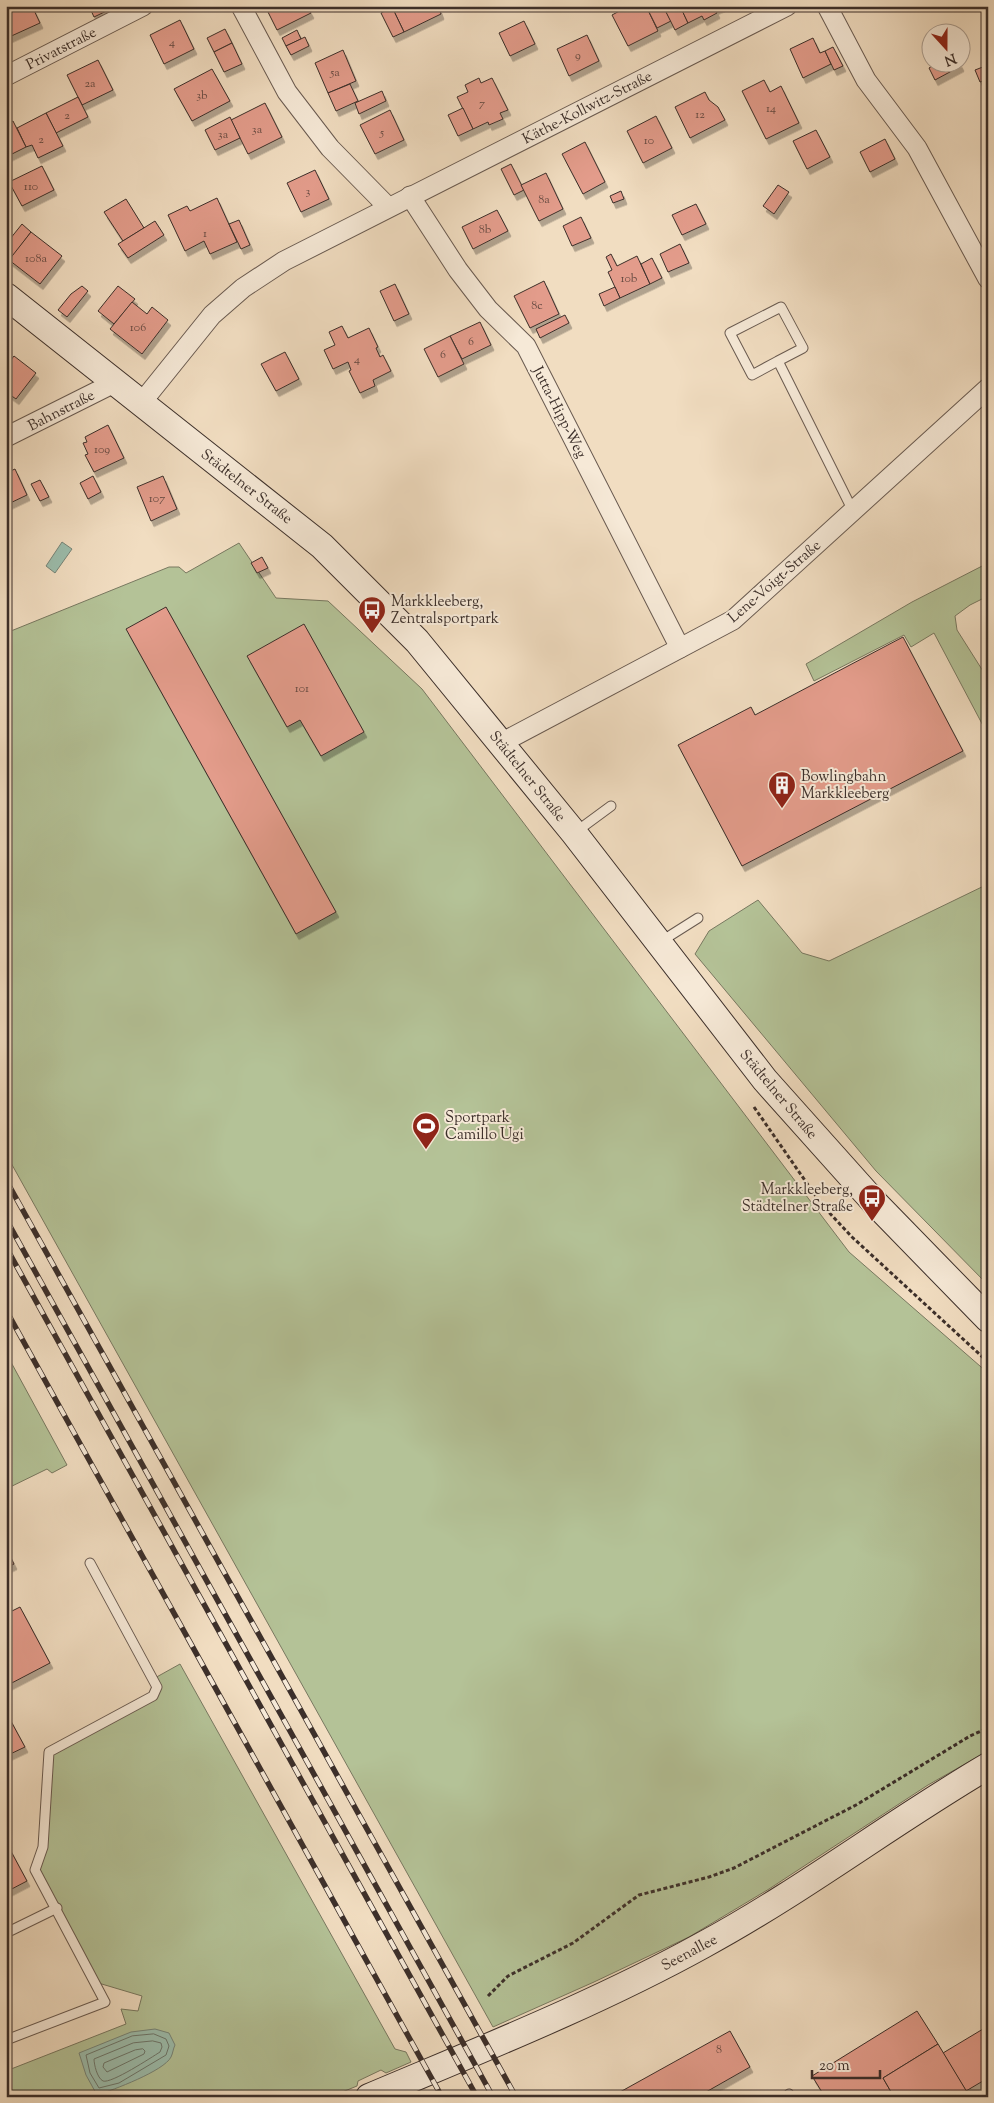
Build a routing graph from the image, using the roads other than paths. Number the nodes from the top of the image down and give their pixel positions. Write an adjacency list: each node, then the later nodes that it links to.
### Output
1 (143, 6): 5 (street, Privatstraße)
2 (242, 6): 7 (street)
3 (827, 6): 8 (street)
4 (785, 7): 6 (street, Käthe-Kollwitz-Straße)
5 (6, 76)
6 (410, 196): 7 (street, Käthe-Kollwitz-Straße); 16 (street, Jutta-Hipp-Weg)
7 (388, 207): 13 (street, Käthe-Kollwitz-Straße)
8 (988, 280)
9 (6, 296): 11 (street, Städtelner Straße)
10 (778, 361): 10 (lane); 15 (lane)
11 (116, 382): 13 (street, Städtelner Straße); 14 (street, Bahnstraße)
12 (988, 388): 15 (street, Lene-Voigt-Straße)
13 (142, 402): 17 (street, Städtelner Straße)
14 (6, 437)
15 (854, 511): 16 (street, Lene-Voigt-Straße)
16 (680, 648): 17 (street, Lene-Voigt-Straße)
17 (501, 743): 19 (street, Städtelner Straße)
18 (611, 806): 19 (lane)
19 (574, 833): 21 (street, Städtelner Straße)
20 (698, 918): 21 (lane)
21 (658, 943): 22 (street, Städtelner Straße)
22 (988, 1319)
23 (90, 1563): 25 (lane)
24 (988, 1766): 28 (street, Seenallee)
25 (56, 1908): 26 (lane); 27 (lane)
26 (6, 1933)
27 (6, 2040)
28 (369, 2097)

